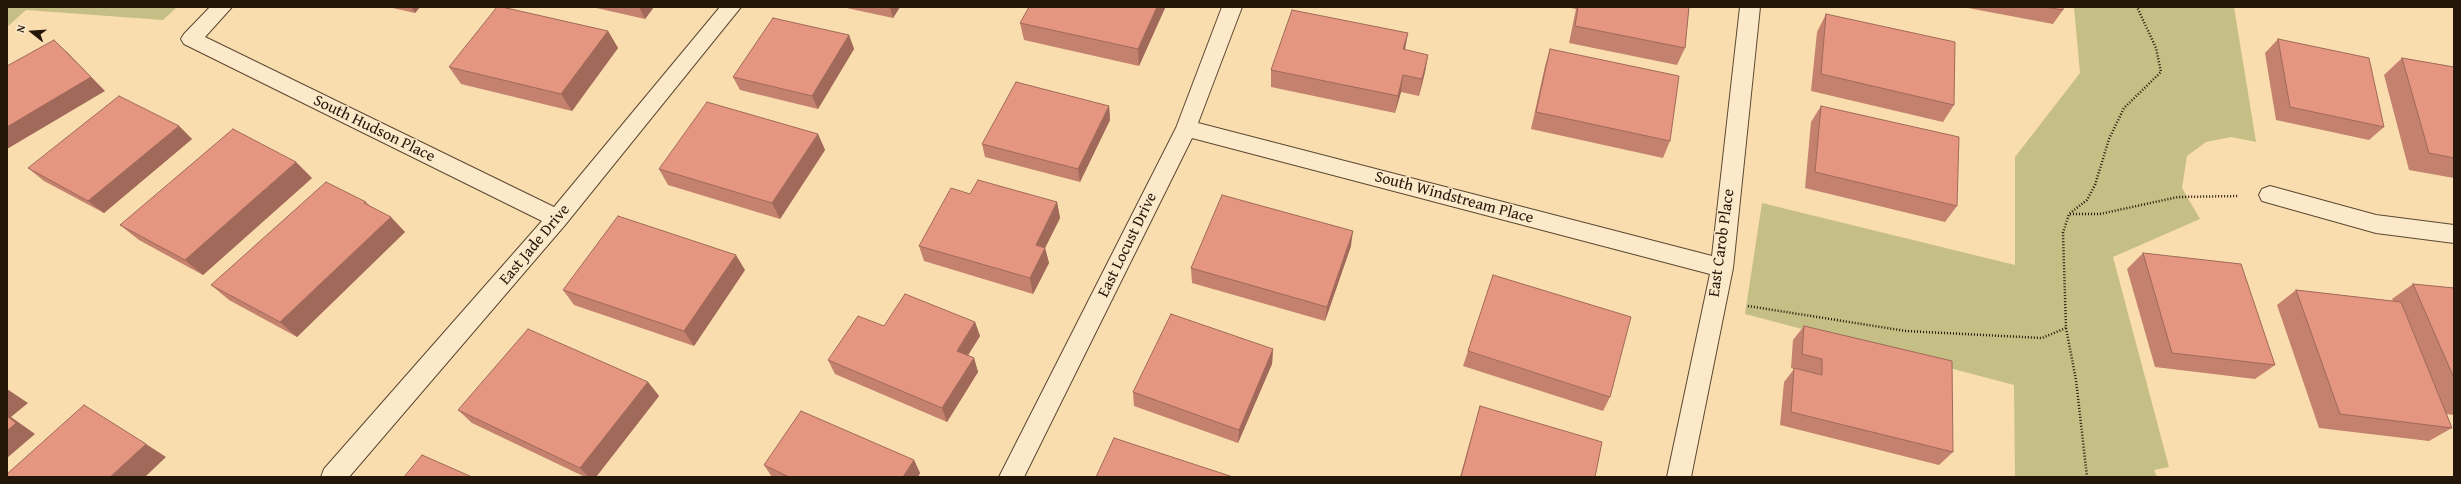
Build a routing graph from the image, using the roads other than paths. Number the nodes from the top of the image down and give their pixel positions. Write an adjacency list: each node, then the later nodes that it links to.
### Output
1 (222, 7): 7 (street, South Hudson Place)
2 (731, 7): 7 (street, East Jade Drive)
3 (1232, 7): 5 (street, East Locust Drive)
4 (1750, 7): 9 (street, East Carob Place)
5 (1186, 128): 9 (street, South Windstream Place); 11 (street, East Locust Drive)
6 (2270, 195): 8 (street)
7 (557, 219): 10 (street, East Jade Drive)
8 (2454, 234)
9 (1722, 268): 12 (street, East Carob Place)
10 (333, 477)
11 (1011, 477)
12 (1679, 477)

